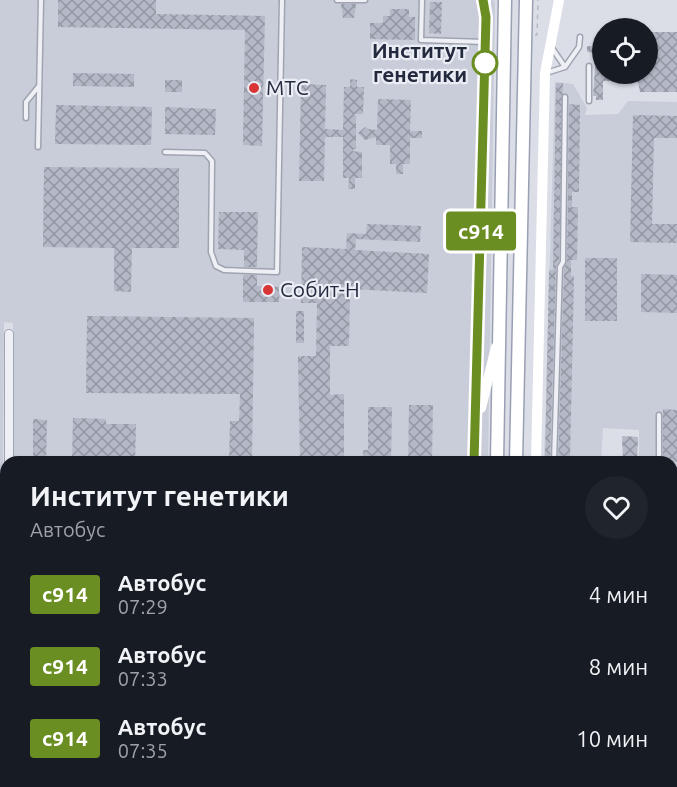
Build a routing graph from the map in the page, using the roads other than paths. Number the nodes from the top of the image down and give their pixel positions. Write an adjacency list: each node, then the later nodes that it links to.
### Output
1 (41, 0): 16 (lane)
2 (282, 0): 21 (lane)
3 (337, 0): 4 (lane)
4 (364, 0)
5 (422, 0): 11 (lane)
6 (485, 0): 11 (main road)
7 (505, 0): 24 (main road)
8 (526, 0): 27 (main road)
9 (559, 0): 12 (main road)
10 (580, 37): 14 (lane)
11 (485, 42): 26 (main road)
12 (552, 47): 14 (lane); 15 (main road)
13 (589, 66): 18 (lane)
14 (566, 67): 15 (lane)
15 (546, 73): 33 (main road)
16 (39, 85): 19 (lane); 20 (lane)
17 (565, 97): 34 (lane)
18 (589, 101)
19 (26, 118)
20 (38, 147)
21 (165, 152)
22 (0, 334): 23 (lane)
23 (9, 334): 28 (street)
24 (499, 334): 26 (main road); 30 (main road)
25 (659, 415): 35 (lane)
26 (476, 428): 29 (main road)
27 (516, 441): 31 (main road); 32 (main road)
28 (9, 456)
29 (474, 456)
30 (497, 456)
31 (516, 456)
32 (520, 456)
33 (536, 456)
34 (554, 456)
35 (658, 456)

